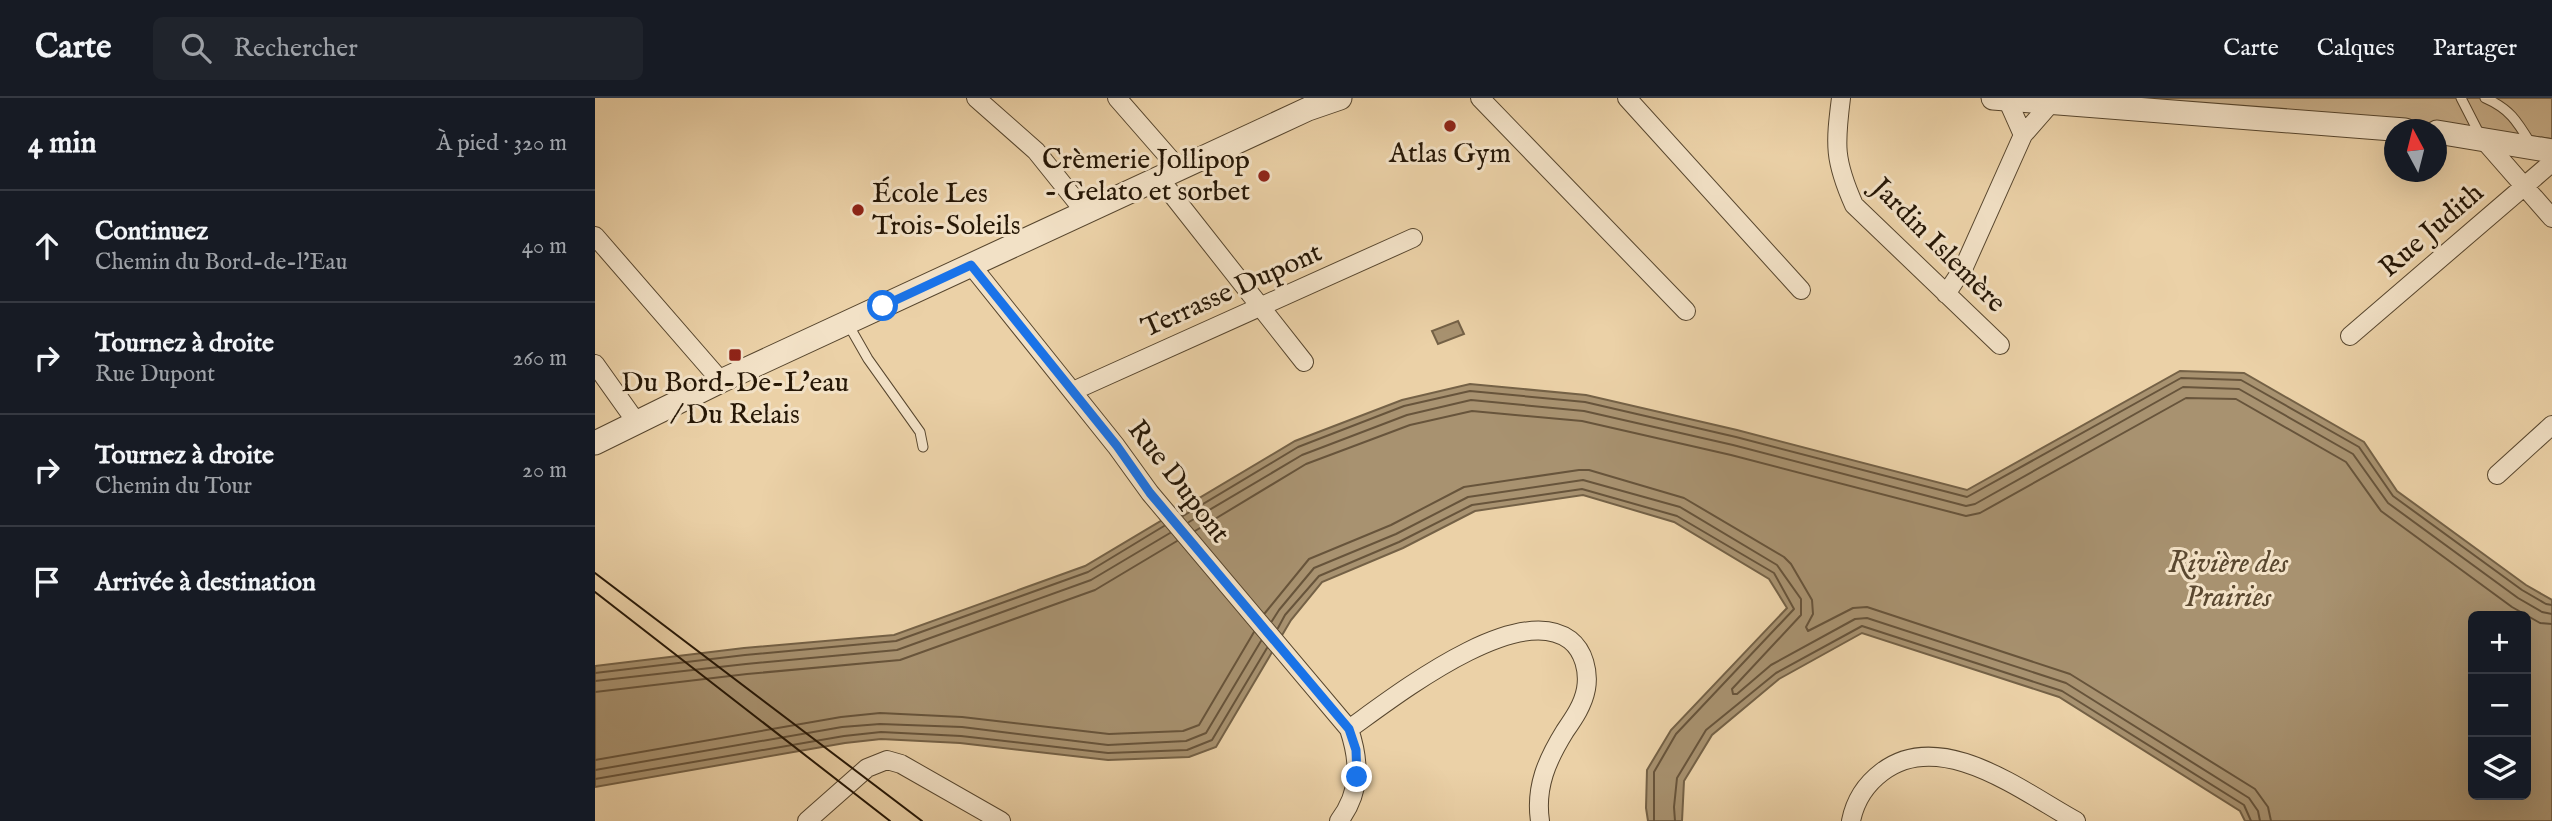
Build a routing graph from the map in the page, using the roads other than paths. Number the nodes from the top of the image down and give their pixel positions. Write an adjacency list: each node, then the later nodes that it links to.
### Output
1 (976, 98): 18 (street)
2 (1117, 98): 16 (street)
3 (1340, 98): 16 (street)
4 (1480, 98): 26 (street)
5 (1627, 98): 23 (street)
6 (1841, 98): 24 (street, Jardin Islemère)
7 (2461, 98): 14 (lane)
8 (2485, 98): 15 (lane)
9 (2000, 99): 10 (street); 13 (street)
10 (2051, 103): 11 (street); 13 (street)
11 (2384, 128)
12 (2447, 133): 14 (street)
13 (2023, 135): 24 (street)
14 (2482, 138): 15 (street); 17 (street)
15 (2547, 158): 17 (street, Rue Judith)
16 (1169, 173): 18 (street); 25 (street)
17 (2524, 187): 19 (street); 28 (street, Rue Judith)
18 (1085, 212): 22 (street)
19 (2552, 218)
20 (595, 236): 32 (street)
21 (1413, 238): 25 (street, Terrasse Dupont)
22 (971, 265): 27 (street); 33 (street, Rue Dupont)
23 (1801, 290)
24 (1946, 294): 29 (street, Jardin Islemère)
25 (1261, 307): 30 (street); 33 (street, Terrasse Dupont)
26 (1686, 312)
27 (848, 322): 32 (street); 37 (lane)
28 (2350, 336)
29 (2000, 345)
30 (1304, 362)
31 (595, 364): 34 (street)
32 (721, 381): 34 (street)
33 (1073, 391): 39 (street, Rue Dupont)
34 (637, 423): 36 (street)
35 (2552, 425): 38 (street)
36 (595, 443)
37 (923, 447)
38 (2497, 475)
39 (1349, 729): 42 (street); 43 (street)
40 (819, 818): 41 (street)
41 (1001, 821)
42 (1339, 821)
43 (1540, 821)
44 (1851, 821): 45 (street)
45 (2075, 821)

